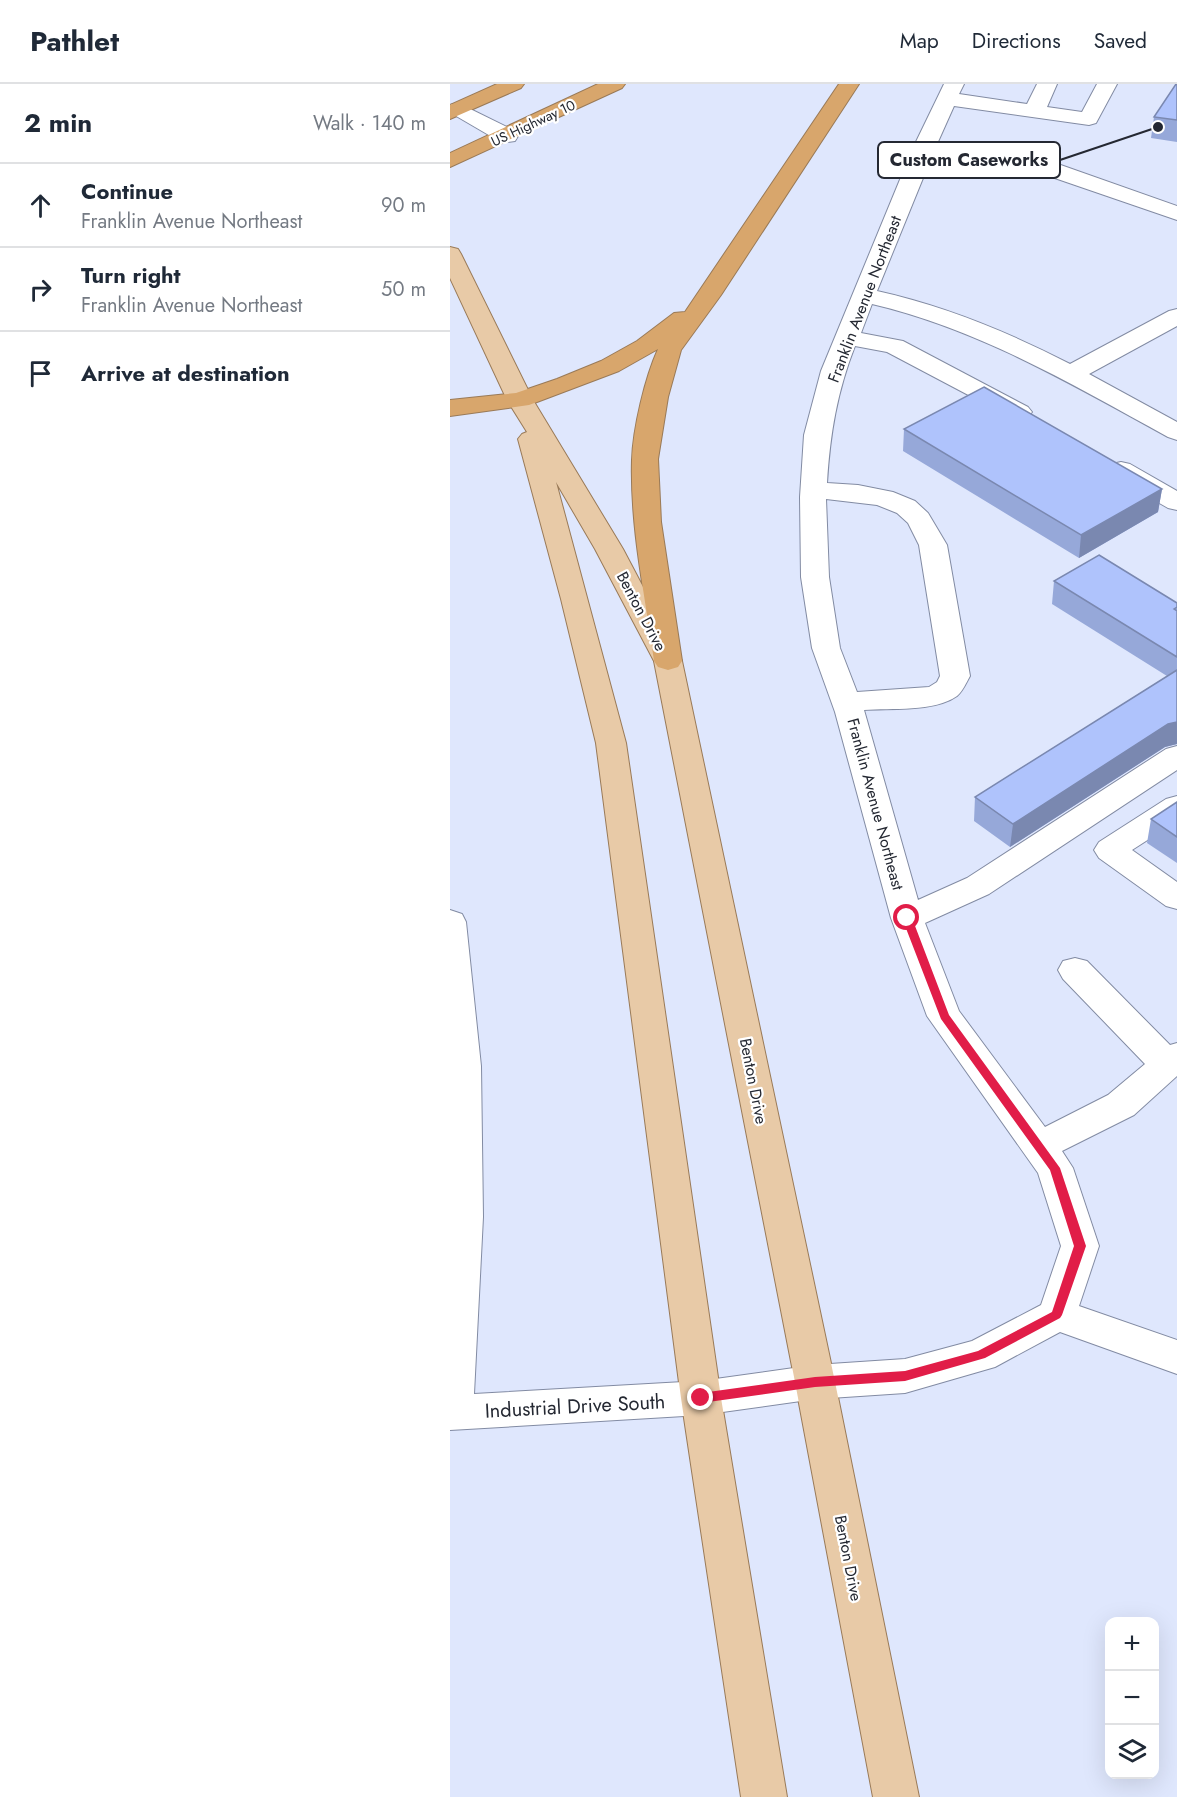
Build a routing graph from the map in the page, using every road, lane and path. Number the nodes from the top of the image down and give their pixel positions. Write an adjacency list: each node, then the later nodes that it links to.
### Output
1 (514, 84): 7 (highway)
2 (615, 84): 9 (highway, US Highway 10)
3 (849, 84): 14 (highway)
4 (1047, 84): 8 (street)
5 (1107, 84): 8 (street)
6 (950, 92): 8 (street); 10 (street, Franklin Avenue Northeast)
7 (454, 111): 9 (street)
8 (1034, 111)
9 (507, 136): 11 (highway, US Highway 10)
10 (924, 148): 12 (street); 15 (street, Franklin Avenue Northeast)
11 (450, 161)
12 (1177, 213)
13 (450, 254): 19 (main road, Benton Drive)
14 (709, 295): 19 (highway); 26 (highway)
15 (863, 295): 17 (street, Franklin Avenue Northeast); 18 (street)
16 (1177, 316): 18 (street)
17 (846, 337): 21 (street); 24 (street, Franklin Avenue Northeast)
18 (1071, 374): 22 (street)
19 (520, 400): 20 (highway); 26 (main road, Benton Drive); 40 (main road, Benton Drive)
20 (450, 408)
21 (1042, 425)
22 (1177, 432)
23 (1101, 459): 25 (street)
24 (814, 490): 27 (street, Franklin Avenue Northeast); 27 (street)
25 (1177, 502)
26 (669, 661): 39 (main road, Benton Drive)
27 (847, 702): 31 (street, Franklin Avenue Northeast)
28 (1177, 756): 31 (street)
29 (1177, 806): 30 (street)
30 (1177, 898)
31 (907, 918): 35 (street, Franklin Avenue Northeast)
32 (450, 922): 36 (street)
33 (1076, 970): 34 (street)
34 (1172, 1059): 35 (street)
35 (1039, 1146): 37 (street, Franklin Avenue Northeast)
36 (456, 1251): 41 (street)
37 (1056, 1315): 38 (street); 39 (street)
38 (1177, 1357)
39 (815, 1382): 40 (street); 43 (main road, Benton Drive)
40 (701, 1398): 41 (street, Industrial Drive South); 42 (main road, Benton Drive)
41 (452, 1413)
42 (764, 1797)
43 (896, 1797)

